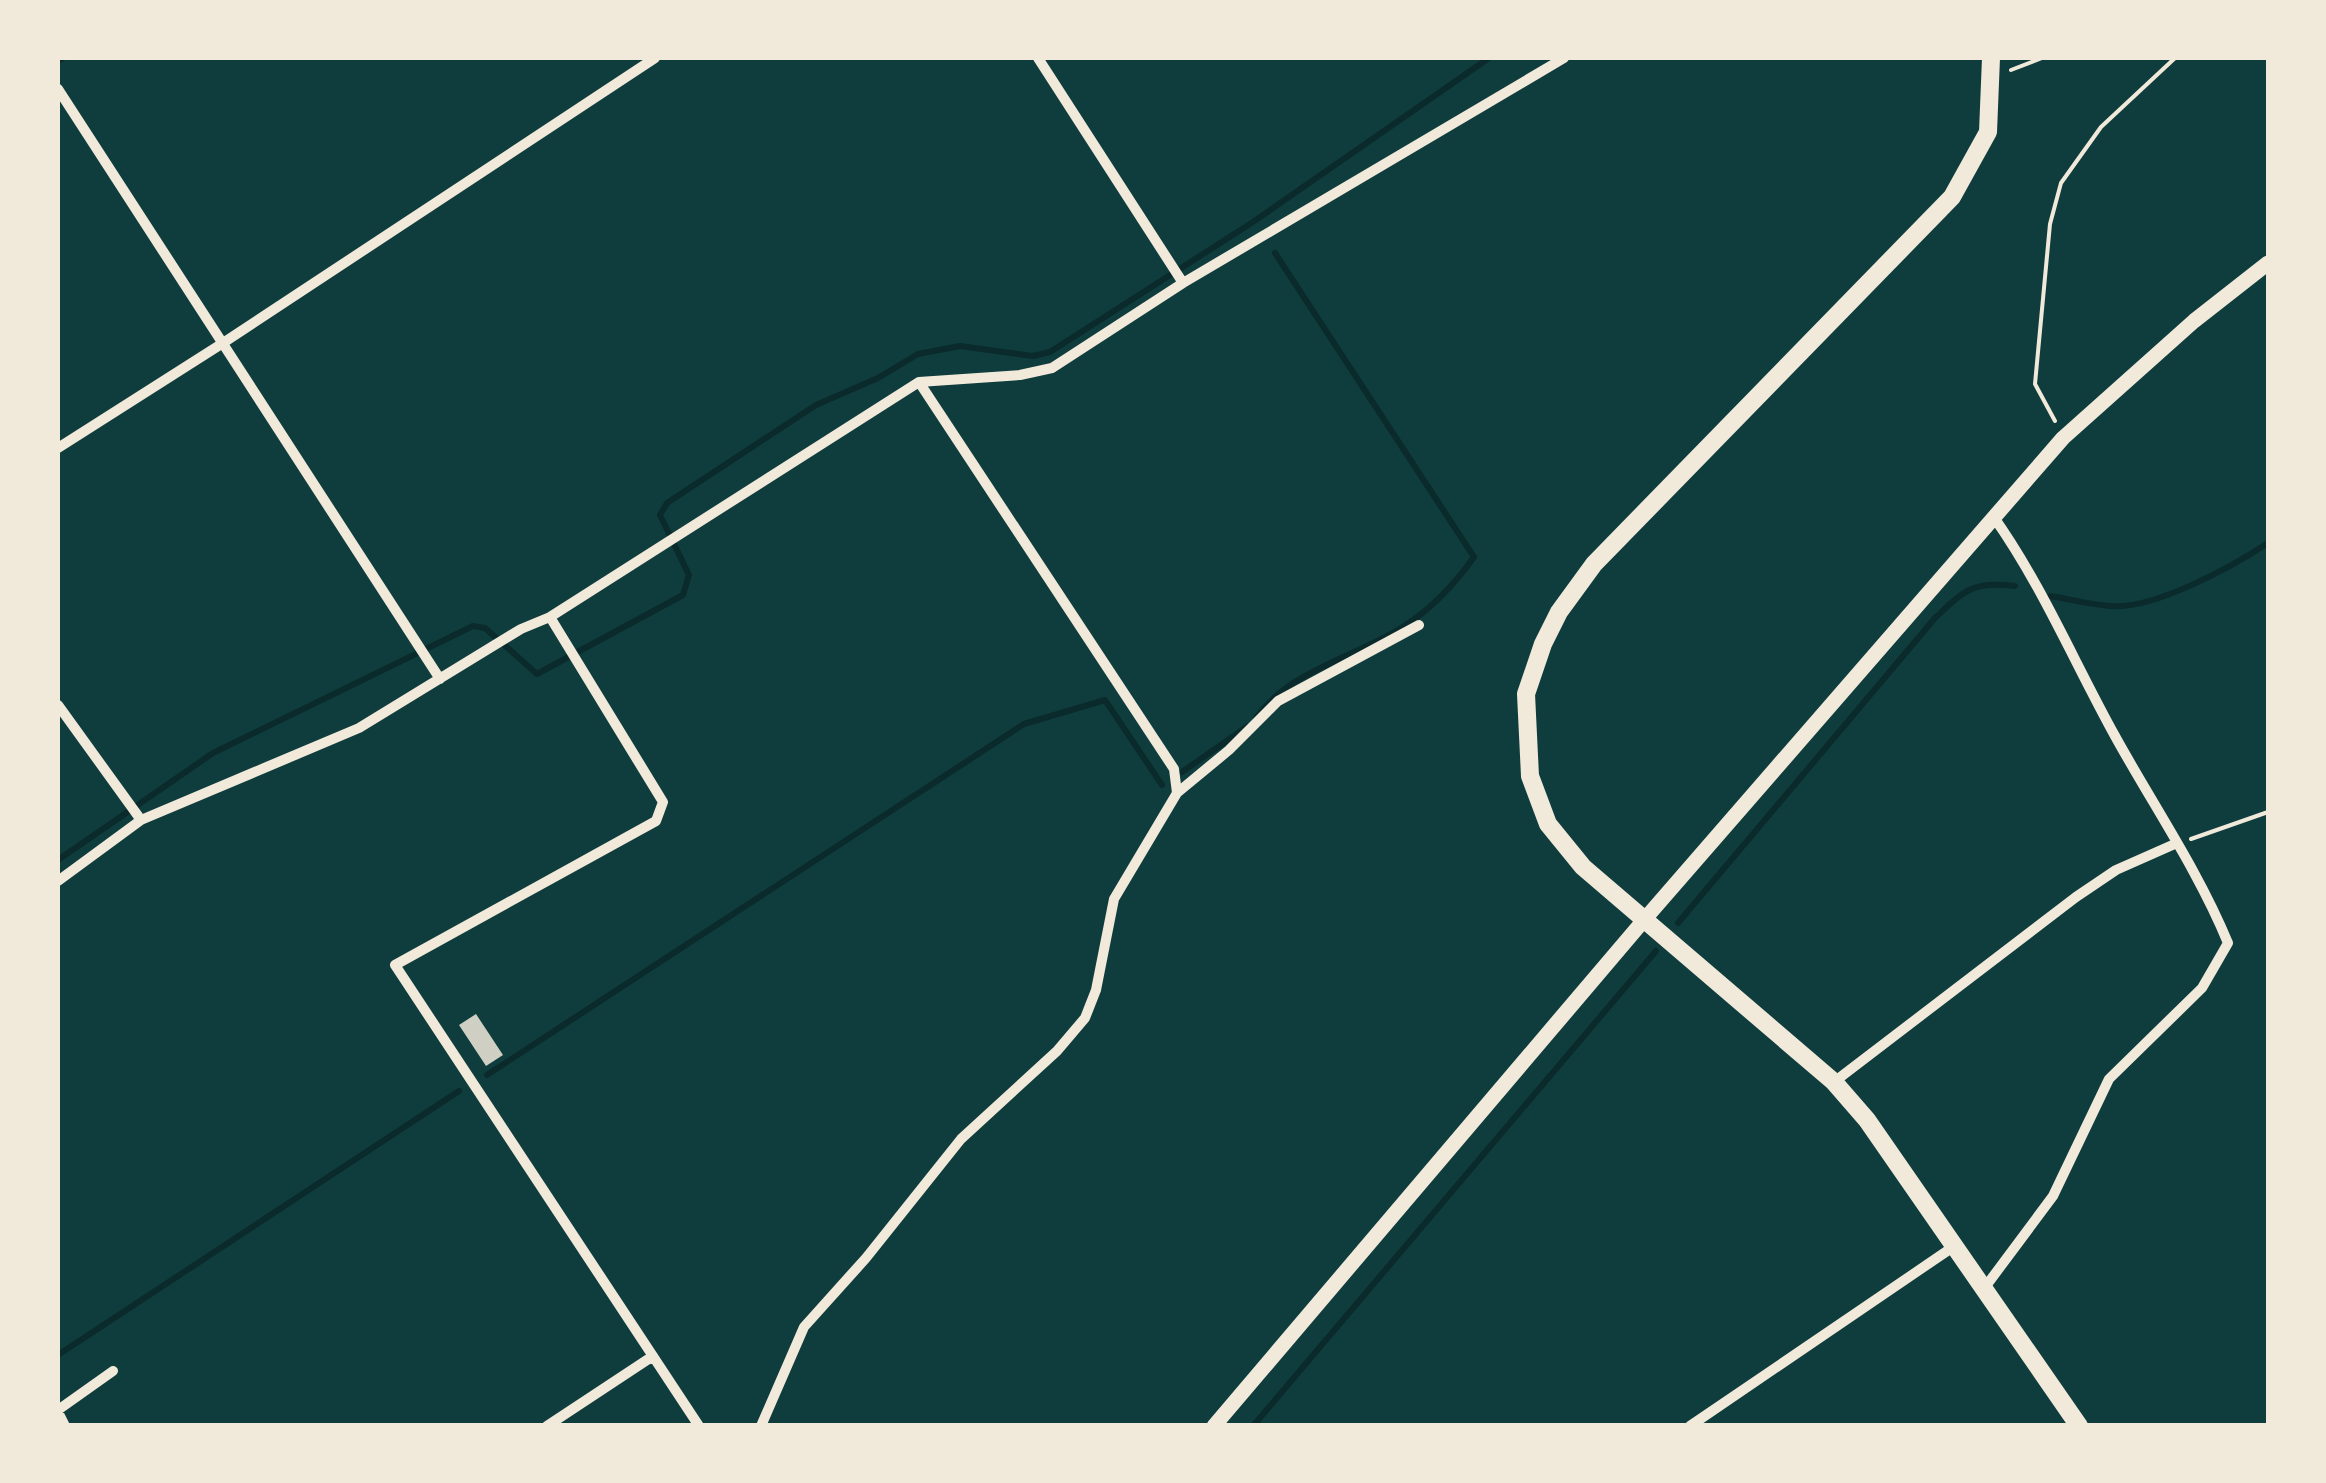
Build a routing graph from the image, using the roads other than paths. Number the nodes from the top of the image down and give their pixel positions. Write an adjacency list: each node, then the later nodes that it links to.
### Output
1 (655, 58): 8 (street)
2 (1038, 58): 7 (street)
3 (1564, 58): 7 (street)
4 (1991, 58): 20 (main road)
5 (58, 89): 8 (street)
6 (2268, 263): 11 (street)
7 (1183, 283): 9 (street)
8 (224, 344): 10 (street); 14 (street)
9 (919, 382): 12 (street); 16 (street)
10 (58, 448)
11 (1994, 516): 18 (street); 20 (street)
12 (550, 617): 14 (street); 24 (street)
13 (1419, 625): 16 (street)
14 (440, 679): 17 (street)
15 (58, 706): 17 (street)
16 (1177, 793): 30 (street)
17 (141, 820): 19 (street)
18 (2176, 843): 21 (street); 23 (street)
19 (58, 882)
20 (1644, 920): 21 (main road); 31 (street)
21 (1834, 1082): 22 (main road)
22 (1952, 1247): 23 (main road); 32 (street)
23 (1983, 1291): 33 (main road)
24 (653, 1356): 28 (street); 29 (street)
25 (114, 1371): 26 (street)
26 (58, 1411): 27 (street)
27 (66, 1426)
28 (547, 1426)
29 (699, 1426)
30 (762, 1426)
31 (1214, 1426)
32 (1690, 1426)
33 (2079, 1426)

